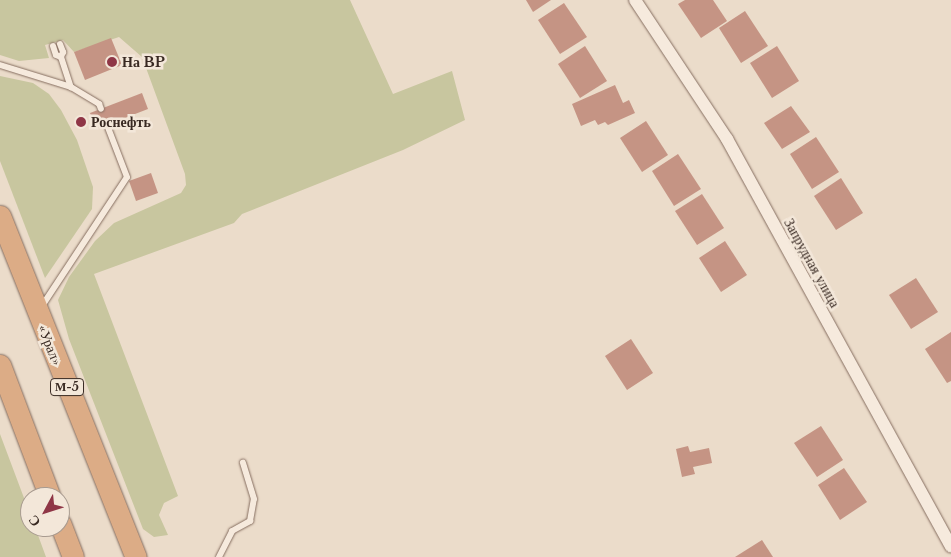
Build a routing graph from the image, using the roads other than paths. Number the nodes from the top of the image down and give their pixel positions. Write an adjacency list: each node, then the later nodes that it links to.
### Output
1 (635, 0): 15 (street, Запрудная улица)
2 (60, 44): 4 (lane)
3 (53, 46): 4 (lane)
4 (60, 57): 6 (lane)
5 (0, 65): 6 (lane)
6 (71, 87): 7 (lane)
7 (100, 109)
8 (106, 125): 10 (lane)
9 (0, 216): 10 (highway, «Урал» / М-5)
10 (37, 313): 17 (highway, «Урал» / М-5)
11 (0, 365): 13 (highway)
12 (243, 463): 18 (lane)
13 (46, 487)
14 (65, 537): 16 (highway)
15 (951, 548)
16 (73, 557)
17 (136, 557)
18 (219, 557)

